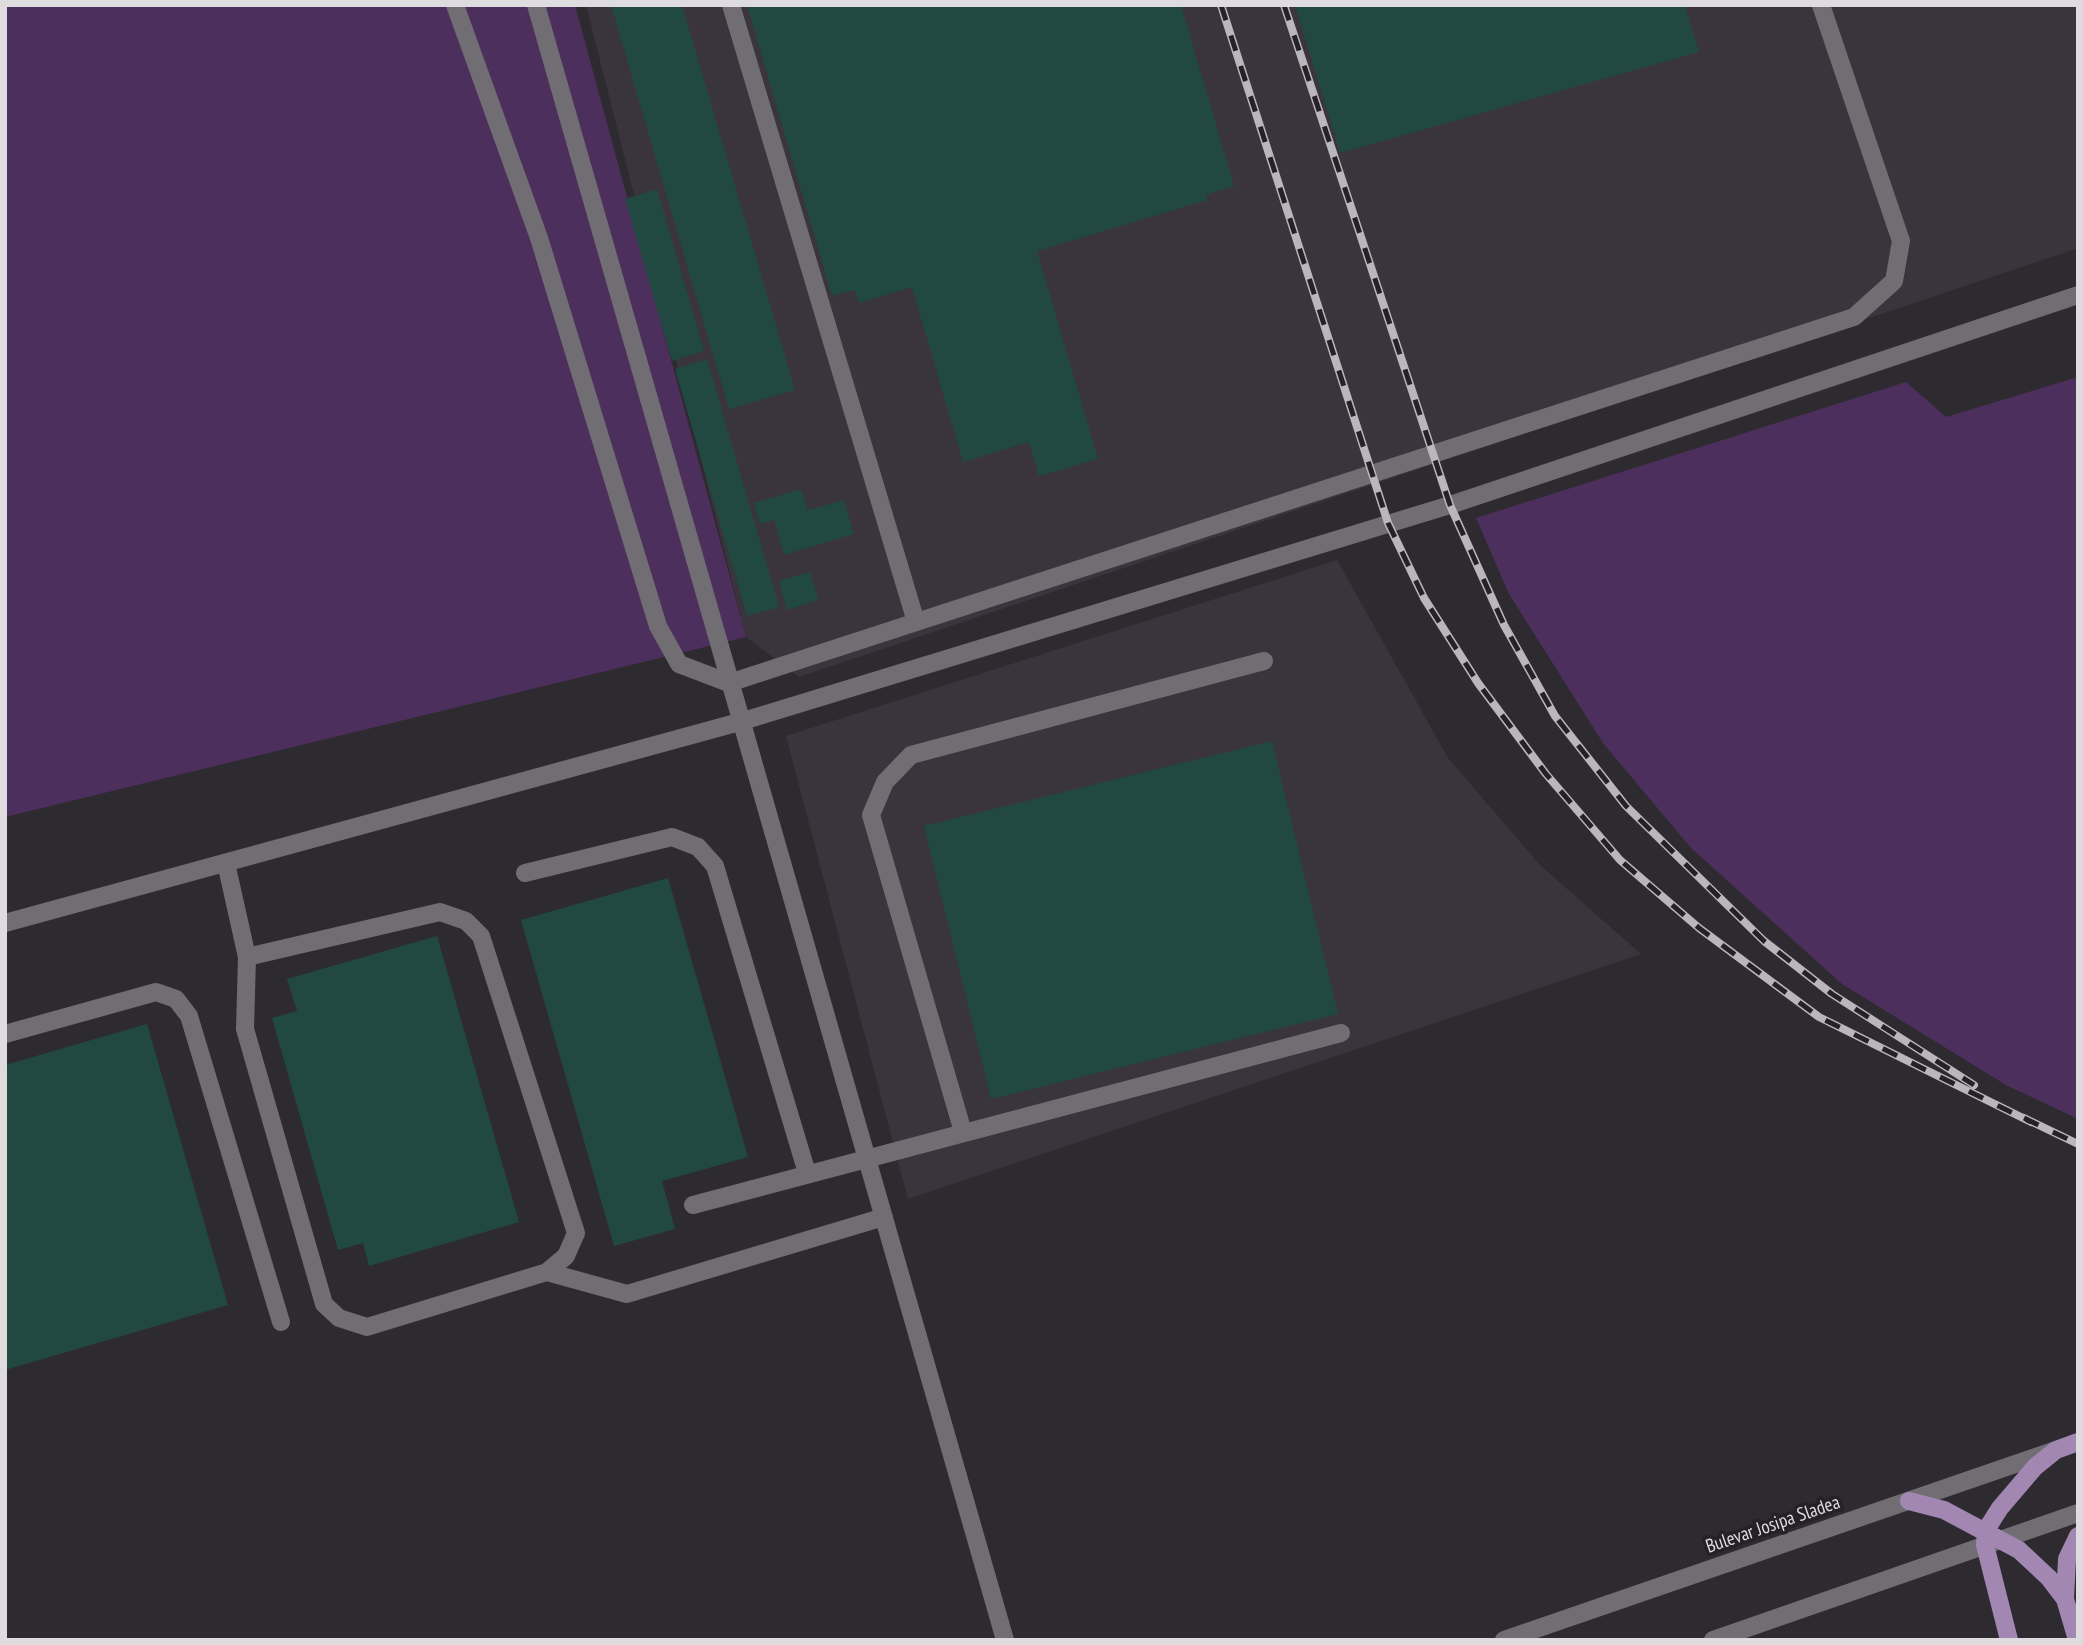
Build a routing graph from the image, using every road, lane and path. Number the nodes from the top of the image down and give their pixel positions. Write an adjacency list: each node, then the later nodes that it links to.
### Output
1 (455, 5): 8 (street)
2 (536, 5): 8 (street)
3 (732, 5): 6 (street)
4 (1821, 5): 6 (street)
5 (2078, 295): 9 (street)
6 (916, 622): 8 (street)
7 (1265, 661): 16 (street)
8 (729, 683): 9 (street)
9 (743, 721): 10 (street); 17 (street)
10 (226, 863): 12 (street); 13 (street)
11 (525, 873): 18 (street)
12 (5, 923)
13 (247, 957): 21 (street); 21 (street)
14 (1341, 1033): 16 (street)
15 (5, 1034): 22 (street)
16 (963, 1132): 17 (street)
17 (867, 1156): 18 (street); 20 (street)
18 (807, 1173): 19 (street)
19 (693, 1205)
20 (884, 1217): 21 (street); 31 (street)
21 (547, 1272)
22 (282, 1322)
23 (2078, 1442): 24 (main road)
24 (2056, 1450): 25 (street, Bulevar Josipa Sladea); 28 (main road)
25 (1909, 1501): 28 (main road); 32 (street, Bulevar Josipa Sladea)
26 (2078, 1513): 29 (street)
27 (2078, 1536): 30 (main road)
28 (1985, 1538): 29 (main road); 33 (street); 34 (main road)
29 (2003, 1540): 30 (main road)
30 (2065, 1599): 35 (main road)
31 (1005, 1640)
32 (1504, 1640)
33 (1713, 1640)
34 (2009, 1640)
35 (2077, 1640)

